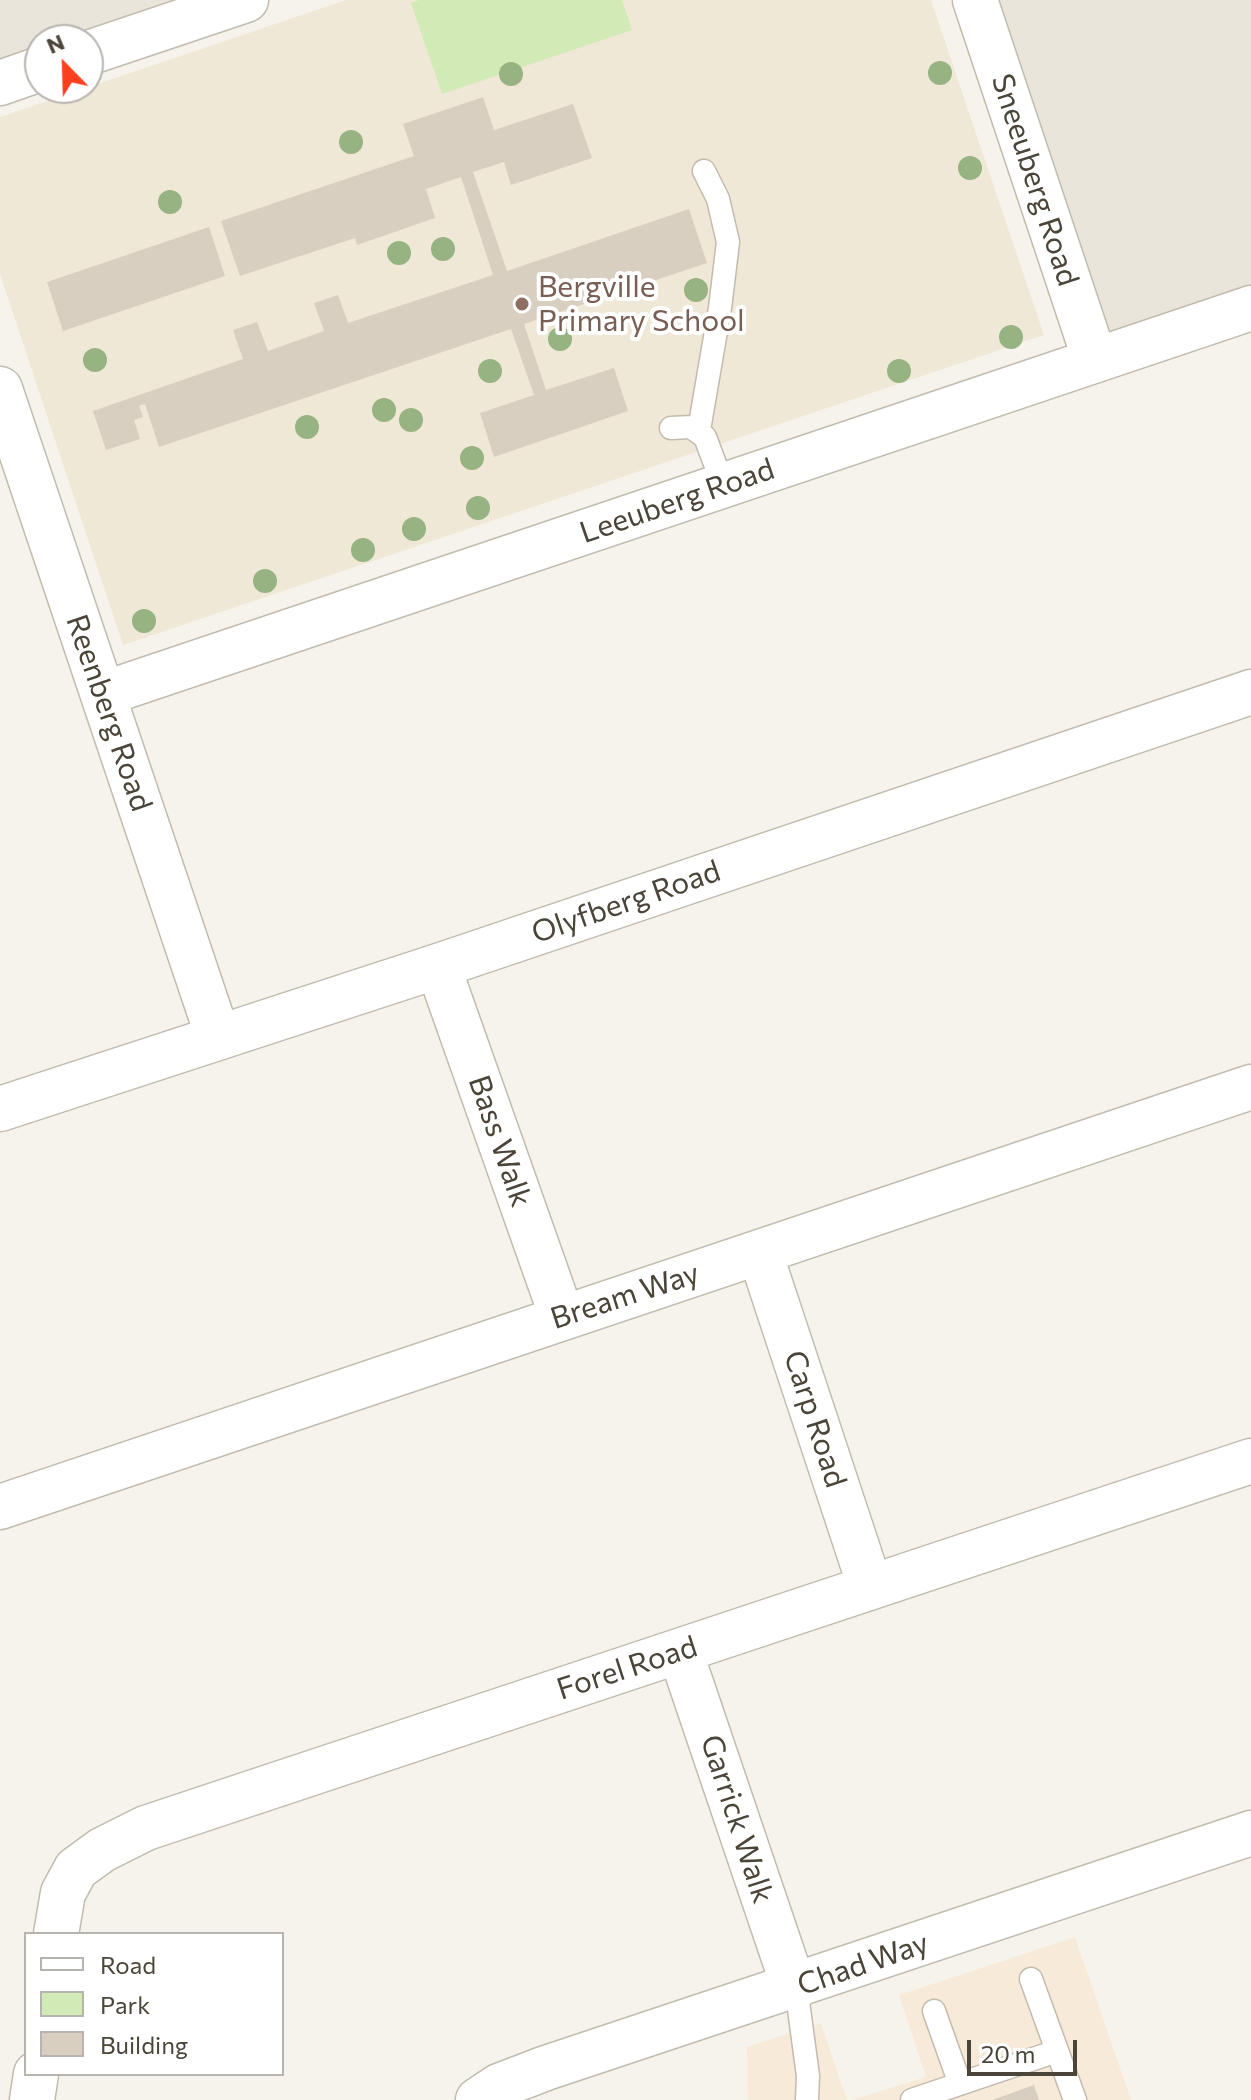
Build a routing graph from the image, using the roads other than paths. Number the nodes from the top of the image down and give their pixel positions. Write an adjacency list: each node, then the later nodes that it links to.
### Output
1 (975, 0): 8 (street, Sneeuberg Road)
2 (241, 1): 3 (street)
3 (104, 48)
4 (24, 75): 5 (street)
5 (0, 83)
6 (704, 171): 11 (lane)
7 (1251, 308): 8 (street, Leeuberg Road)
8 (1095, 360): 12 (street, Leeuberg Road)
9 (0, 389): 14 (street, Reenberg Road)
10 (671, 428): 11 (lane)
11 (699, 430): 12 (lane)
12 (723, 485): 14 (street, Leeuberg Road)
13 (1251, 692): 15 (street, Olyfberg Road)
14 (103, 694): 16 (street, Reenberg Road)
15 (438, 966): 16 (street, Olyfberg Road); 20 (street, Bass Walk)
16 (218, 1037): 18 (street, Olyfberg Road)
17 (1251, 1087): 19 (street, Bream Way)
18 (0, 1109)
19 (760, 1253): 20 (street, Bream Way); 23 (street, Carp Road)
20 (562, 1317): 22 (street, Bream Way)
21 (1251, 1461): 23 (street, Forel Road)
22 (0, 1507)
23 (870, 1586): 24 (street, Forel Road)
24 (680, 1651): 26 (street, Forel Road); 28 (street, Garrick Walk)
25 (1251, 1833): 28 (street, Chad Way)
26 (56, 1932)
27 (1031, 1979): 30 (lane)
28 (796, 1987): 34 (street, Chad Way); 35 (lane)
29 (934, 2011): 32 (lane)
30 (1057, 2051): 32 (lane); 37 (lane)
31 (36, 2076): 33 (street)
32 (960, 2084): 36 (lane)
33 (32, 2100)
34 (478, 2100)
35 (807, 2100)
36 (912, 2100)
37 (1075, 2100)

